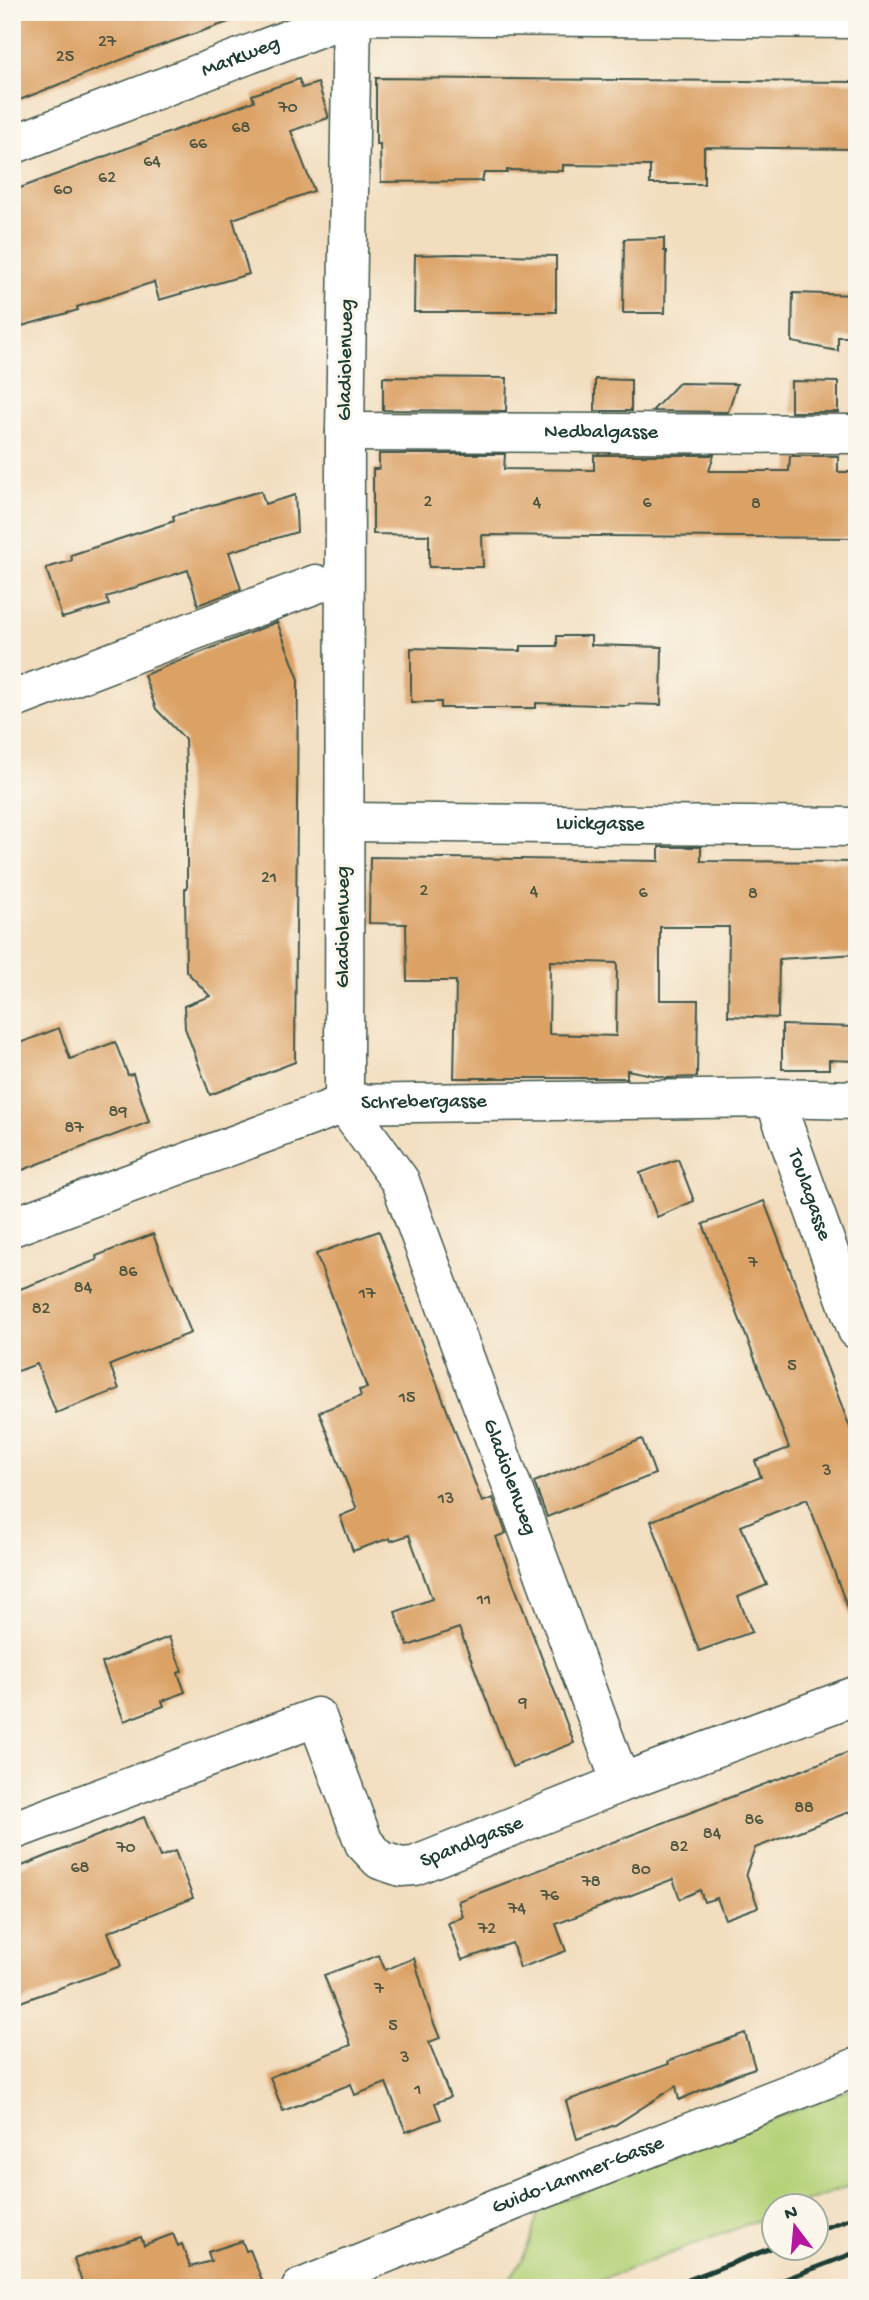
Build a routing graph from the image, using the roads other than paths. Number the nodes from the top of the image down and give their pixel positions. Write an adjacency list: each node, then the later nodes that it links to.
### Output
1 (352, 14): 2 (street, Markweg); 3 (street, Markweg); 4 (street, Gladiolenweg)
2 (857, 19)
3 (12, 145)
4 (345, 432): 5 (street, Nedbalgasse); 8 (street, Gladiolenweg)
5 (857, 434)
6 (316, 584): 7 (street)
7 (12, 700)
8 (344, 822): 9 (street, Luickgasse); 12 (street, Gladiolenweg)
9 (857, 827)
10 (774, 1098): 11 (street, Schrebergasse); 12 (street, Schrebergasse); 14 (street, Toulagasse)
11 (857, 1100)
12 (344, 1104): 13 (street, Schrebergasse); 16 (street, Gladiolenweg)
13 (12, 1227)
14 (857, 1330)
15 (857, 1695): 16 (street, Spandlgasse)
16 (621, 1783): 17 (street, Spandlgasse)
17 (12, 1831)
18 (857, 2067): 19 (street, Guido-Lammer-Gasse)
19 (301, 2288)

